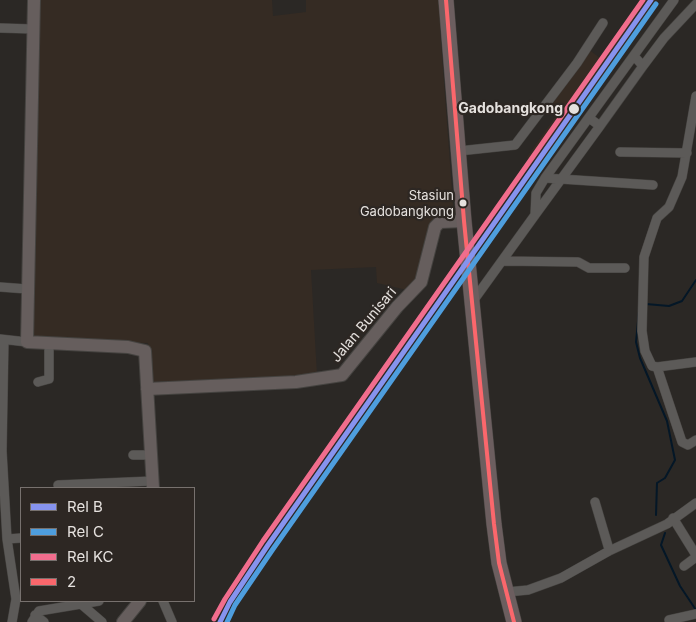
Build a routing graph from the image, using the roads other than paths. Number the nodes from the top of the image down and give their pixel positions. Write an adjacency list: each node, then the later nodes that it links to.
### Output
1 (34, 0): 7 (main road)
2 (446, 0): 13 (highway)
3 (674, 0): 8 (street)
4 (696, 4): 9 (street)
5 (603, 23): 13 (street)
6 (0, 28): 7 (street)
7 (33, 29): 24 (main road)
8 (634, 56): 9 (street); 11 (street)
9 (644, 66): 12 (street)
10 (696, 96): 15 (street)
11 (589, 118): 12 (street); 16 (street)
12 (600, 126): 17 (street)
13 (459, 151): 20 (highway)
14 (620, 152): 15 (street)
15 (687, 153): 30 (street)
16 (545, 178): 17 (street); 19 (street)
17 (561, 180): 18 (street); 19 (street)
18 (653, 184)
19 (535, 215): 21 (street)
20 (465, 224): 25 (highway); 32 (main road, Jalan Bunisari)
21 (502, 260): 22 (street); 25 (street)
22 (625, 268)
23 (0, 288): 24 (street)
24 (27, 289): 27 (main road)
25 (473, 302): 47 (highway)
26 (2, 340): 27 (street); 34 (street)
27 (27, 342): 28 (main road)
28 (49, 343): 31 (street); 32 (main road)
29 (696, 362): 30 (street)
30 (657, 367): 33 (street)
31 (38, 382)
32 (147, 389): 35 (main road)
33 (696, 440)
34 (1, 452): 43 (street)
35 (150, 455): 36 (street); 37 (main road)
36 (133, 456)
37 (152, 485): 38 (street)
38 (64, 486)
39 (595, 502): 44 (street)
40 (696, 503): 41 (street)
41 (673, 518): 44 (street); 45 (street); 47 (street)
42 (20, 538): 43 (street)
43 (7, 539): 48 (street)
44 (608, 546): 47 (street)
45 (696, 556): 46 (street)
46 (684, 566)
47 (511, 591): 61 (highway)
48 (19, 598): 56 (street)
49 (93, 602): 52 (street)
50 (139, 602): 59 (main road)
51 (164, 602): 60 (street)
52 (81, 604): 54 (street); 58 (street)
53 (696, 614): 55 (street)
54 (34, 618): 57 (street)
55 (669, 620)
56 (12, 622)
57 (44, 622)
58 (102, 622)
59 (123, 622)
60 (172, 622)
61 (514, 622)

